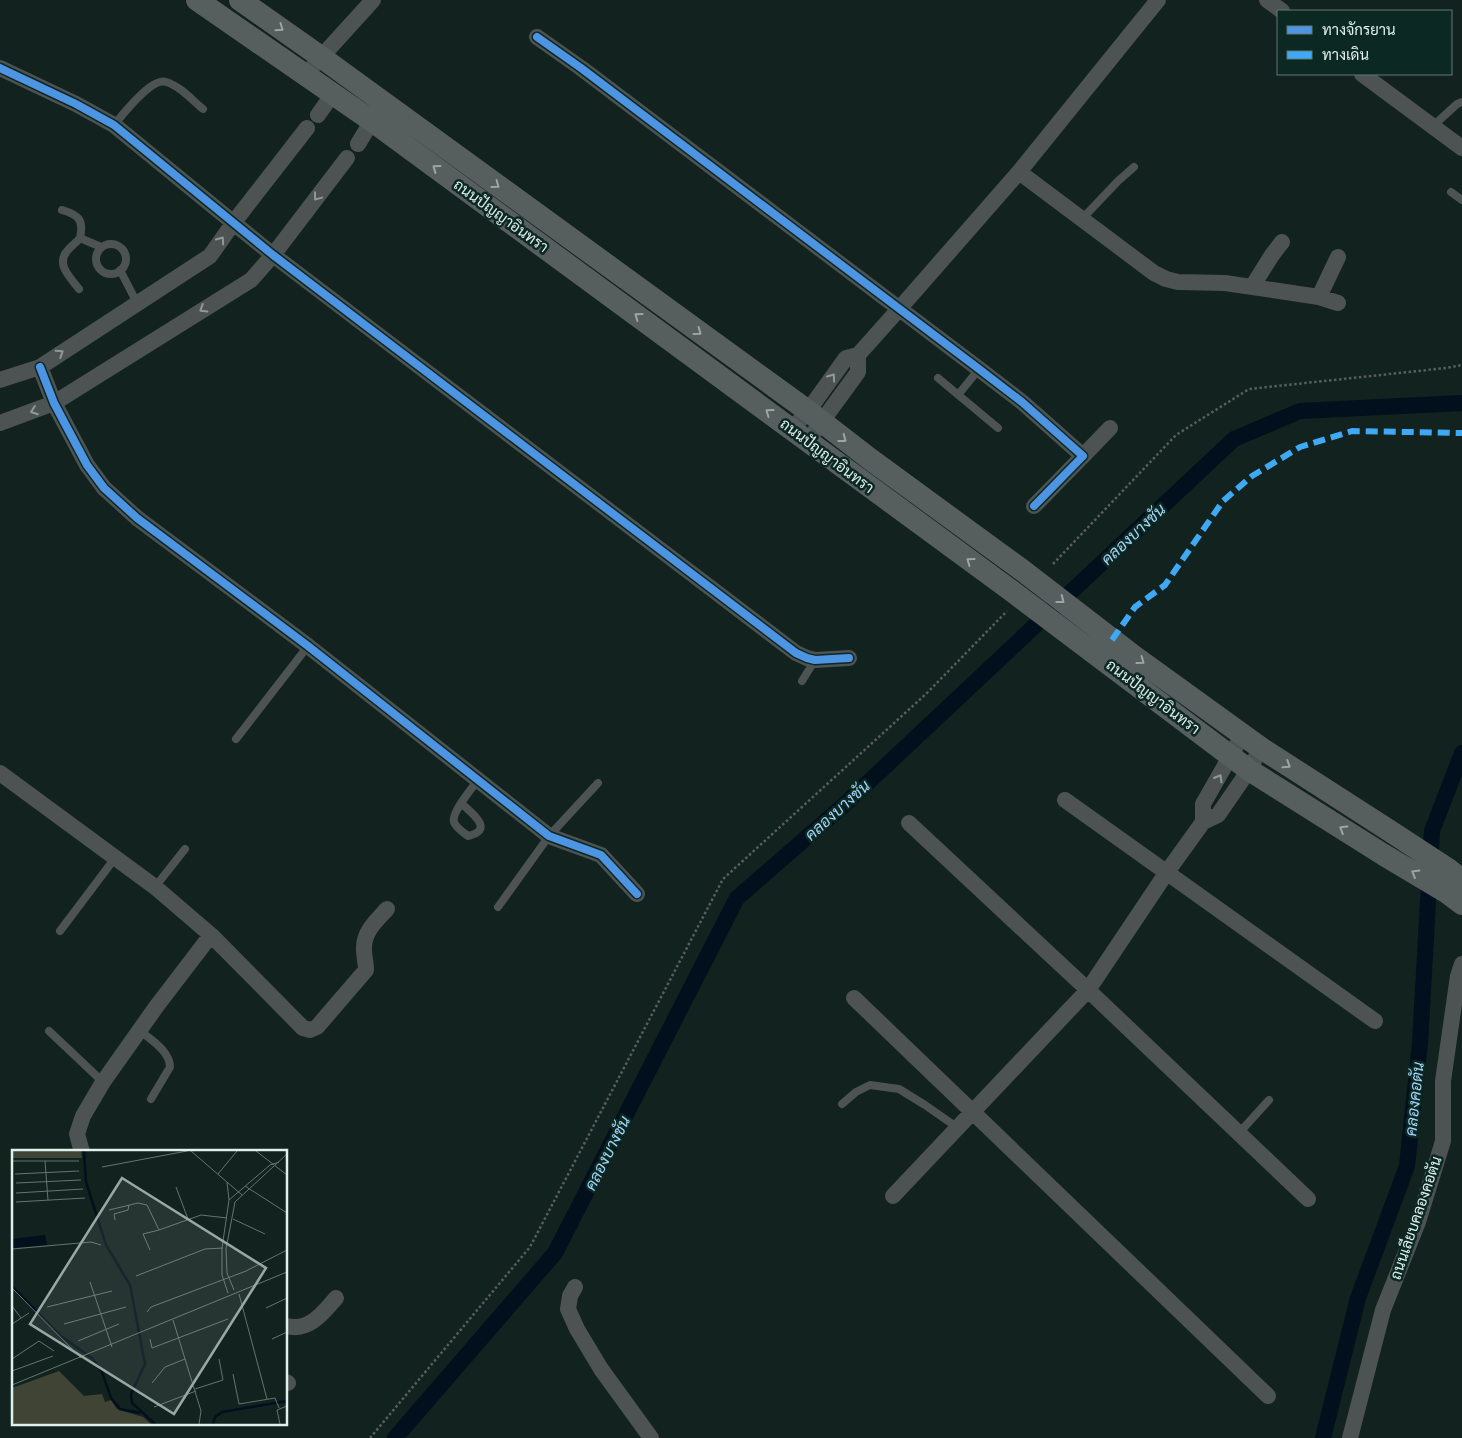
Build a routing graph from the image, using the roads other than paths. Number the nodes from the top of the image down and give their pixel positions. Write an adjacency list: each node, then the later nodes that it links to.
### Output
1 (198, 0): 10 (main road, ถนนปัญญาอินทรา)
2 (240, 0): 8 (main road, ถนนปัญญาอินทรา, one-way to 8)
3 (372, 0): 8 (street)
4 (1158, 0): 24 (street)
5 (1267, 0): 6 (street)
6 (1281, 10)
7 (537, 37): 41 (street)
8 (321, 57): 10 (street); 48 (main road, ถนนปัญญาอินทรา, one-way to 48)
9 (0, 68): 17 (street)
10 (305, 75): 12 (main road, ถนนปัญญาอินทรา)
11 (1363, 75): 18 (street)
12 (332, 94): 15 (street); 16 (main road, ถนนปัญญาอินทรา)
13 (1462, 102): 18 (lane)
14 (203, 109): 17 (lane)
15 (318, 115)
16 (372, 121): 20 (street); 52 (main road, ถนนปัญญาอินทรา, one-way to 16)
17 (114, 125): 29 (street)
18 (1433, 126): 21 (street)
19 (307, 128): 29 (street)
20 (358, 144)
21 (1462, 148)
22 (347, 158): 33 (street, one-way to 33)
23 (1134, 167): 28 (lane)
24 (1019, 172): 28 (street); 41 (street)
25 (1451, 192): 26 (lane)
26 (1462, 200)
27 (62, 210): 30 (lane)
28 (1082, 219): 36 (street)
29 (234, 222): 33 (street); 39 (street, one-way to 29)
30 (80, 238): 32 (lane); 37 (lane)
31 (1282, 242): 36 (street)
32 (101, 248): 35 (lane); 35 (lane)
33 (273, 255): 47 (street, one-way to 47); 58 (street)
34 (1338, 257): 38 (street)
35 (120, 270): 39 (lane)
36 (1252, 287): 38 (street)
37 (80, 289)
38 (1318, 297): 40 (street)
39 (137, 303): 42 (street, one-way to 39)
40 (1338, 303)
41 (900, 308): 43 (street); 48 (street)
42 (40, 367): 45 (street); 47 (street)
43 (979, 369): 46 (lane); 53 (street)
44 (938, 378): 46 (lane)
45 (0, 380)
46 (958, 395): 50 (lane)
47 (54, 403): 49 (street, one-way to 49); 56 (street)
48 (814, 417): 52 (street); 55 (main road, ถนนปัญญาอินทรา, one-way to 55)
49 (0, 423)
50 (998, 428)
51 (1110, 428): 53 (street)
52 (799, 435): 55 (main road, ถนนปัญญาอินทรา, one-way to 52)
53 (1083, 456): 54 (street)
54 (1034, 506)
55 (1093, 638): 60 (main road, ถนนปัญญาอินทรา, one-way to 60); 63 (main road, ถนนปัญญาอินทรา)
56 (308, 646): 61 (lane); 66 (street)
57 (849, 658): 58 (street)
58 (815, 660): 59 (lane)
59 (802, 681)
60 (1243, 734): 62 (main road, ถนนปัญญาอินทรา); 63 (street)
61 (236, 739)
62 (1261, 748): 64 (street); 76 (main road, ถนนปัญญาอินทรา, one-way to 76)
63 (1231, 756): 64 (main road, ถนนปัญญาอินทรา); 70 (street, one-way to 63)
64 (1249, 770): 70 (street); 76 (main road, ถนนปัญญาอินทรา, one-way to 64)
65 (0, 773): 74 (street)
66 (478, 779): 69 (lane); 72 (street)
67 (598, 783): 72 (lane)
68 (1065, 800): 75 (street)
69 (462, 804)
70 (1203, 822): 75 (street)
71 (910, 823): 84 (street)
72 (549, 836): 78 (street); 79 (lane)
73 (185, 850): 77 (lane)
74 (115, 858): 77 (street); 81 (lane)
75 (1167, 872): 84 (street); 86 (street)
76 (1455, 886)
77 (155, 887): 82 (street)
78 (637, 894)
79 (498, 907)
80 (387, 909): 82 (street)
81 (60, 930)
82 (211, 935): 87 (street)
83 (1461, 972): 104 (street, ถนนเลียบคลองคอตัน)
84 (1088, 990): 93 (street); 95 (street)
85 (854, 998): 93 (street)
86 (1374, 1021)
87 (139, 1030): 89 (street); 90 (lane)
88 (48, 1031): 89 (lane)
89 (103, 1082): 96 (street)
90 (151, 1099)
91 (1269, 1100): 95 (lane)
92 (842, 1104): 94 (lane)
93 (973, 1112): 94 (street); 102 (street)
94 (958, 1128): 97 (street)
95 (1239, 1133): 98 (street)
96 (81, 1150)
97 (893, 1196)
98 (1308, 1199)
99 (575, 1287): 103 (street)
100 (336, 1298): 101 (street)
101 (288, 1326)
102 (1268, 1396)
103 (651, 1438)
104 (1350, 1438)

